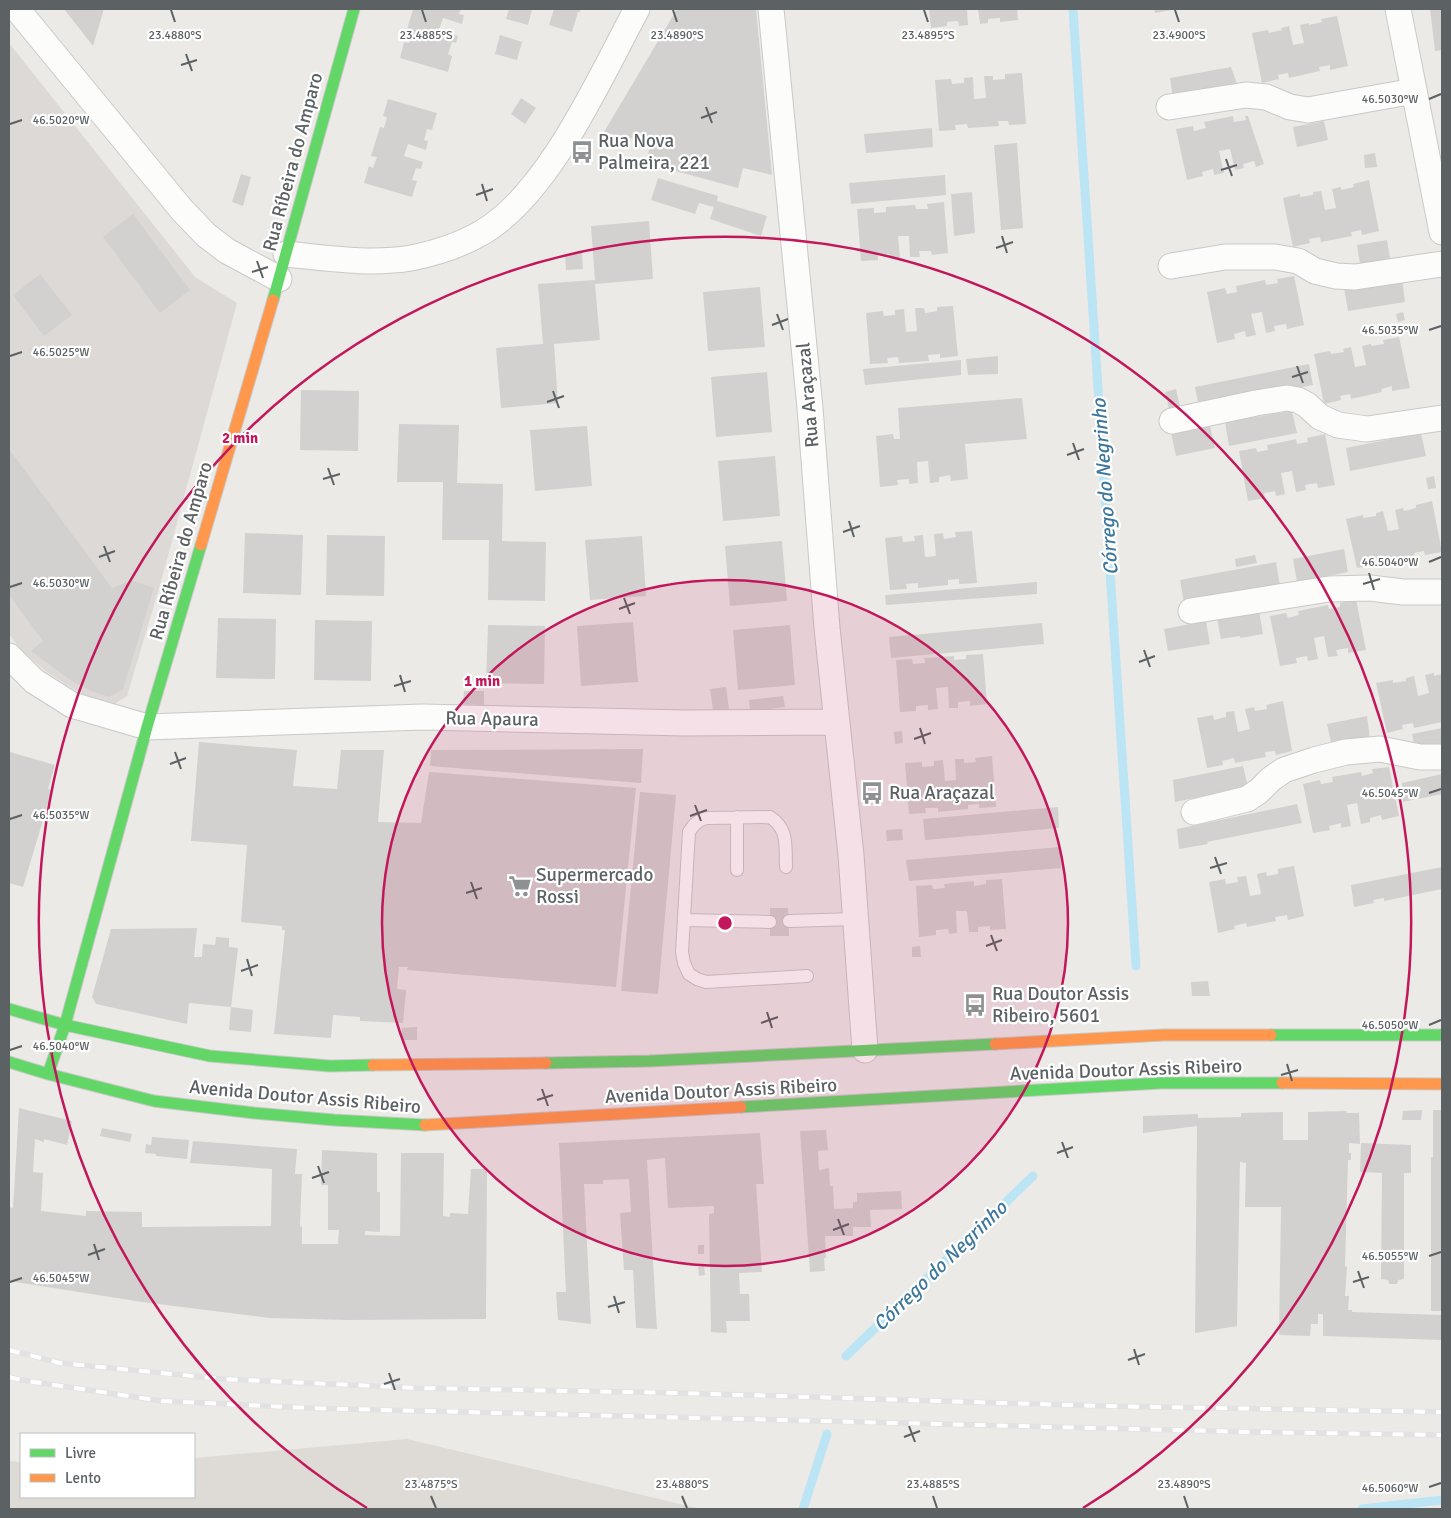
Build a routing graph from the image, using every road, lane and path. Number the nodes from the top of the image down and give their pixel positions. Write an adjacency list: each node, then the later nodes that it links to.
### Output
1 (17, 9): 12 (street)
2 (354, 9): 9 (main road, Rua Ríbeira do Amparo)
3 (637, 9): 9 (street)
4 (771, 9): 18 (street, Rua Araçazal)
5 (1398, 9): 6 (street)
6 (1414, 91): 7 (street); 8 (street)
7 (1169, 106)
8 (1442, 232)
9 (286, 254): 12 (main road, Rua Ríbeira do Amparo)
10 (1442, 264): 11 (street)
11 (1172, 266)
12 (279, 279): 19 (main road, Rua Ríbeira do Amparo)
13 (1442, 418): 14 (street)
14 (1172, 421)
15 (1442, 592): 16 (street)
16 (1191, 611)
17 (9, 656): 19 (street, Rua Apaura)
18 (837, 722): 19 (street, Rua Apaura); 25 (street, Rua Araçazal)
19 (147, 727): 31 (main road, Rua Ríbeira do Amparo)
20 (1442, 757): 21 (street)
21 (1194, 812)
22 (737, 818): 23 (lane); 24 (lane); 26 (lane)
23 (786, 867)
24 (737, 870)
25 (856, 919): 27 (lane); 33 (street, Rua Araçazal)
26 (684, 920): 28 (lane); 29 (lane)
27 (789, 921)
28 (770, 922)
29 (807, 976)
30 (9, 1010): 31 (main road, Avenida Doutor Assis Ribeiro)
31 (65, 1025): 33 (main road, Avenida Doutor Assis Ribeiro); 35 (main road, Rua Ríbeira do Amparo)
32 (1442, 1035): 33 (main road, Avenida Doutor Assis Ribeiro)
33 (865, 1050)
34 (9, 1062): 35 (main road, Avenida Doutor Assis Ribeiro)
35 (48, 1074): 36 (main road, Avenida Doutor Assis Ribeiro)
36 (1442, 1084)

